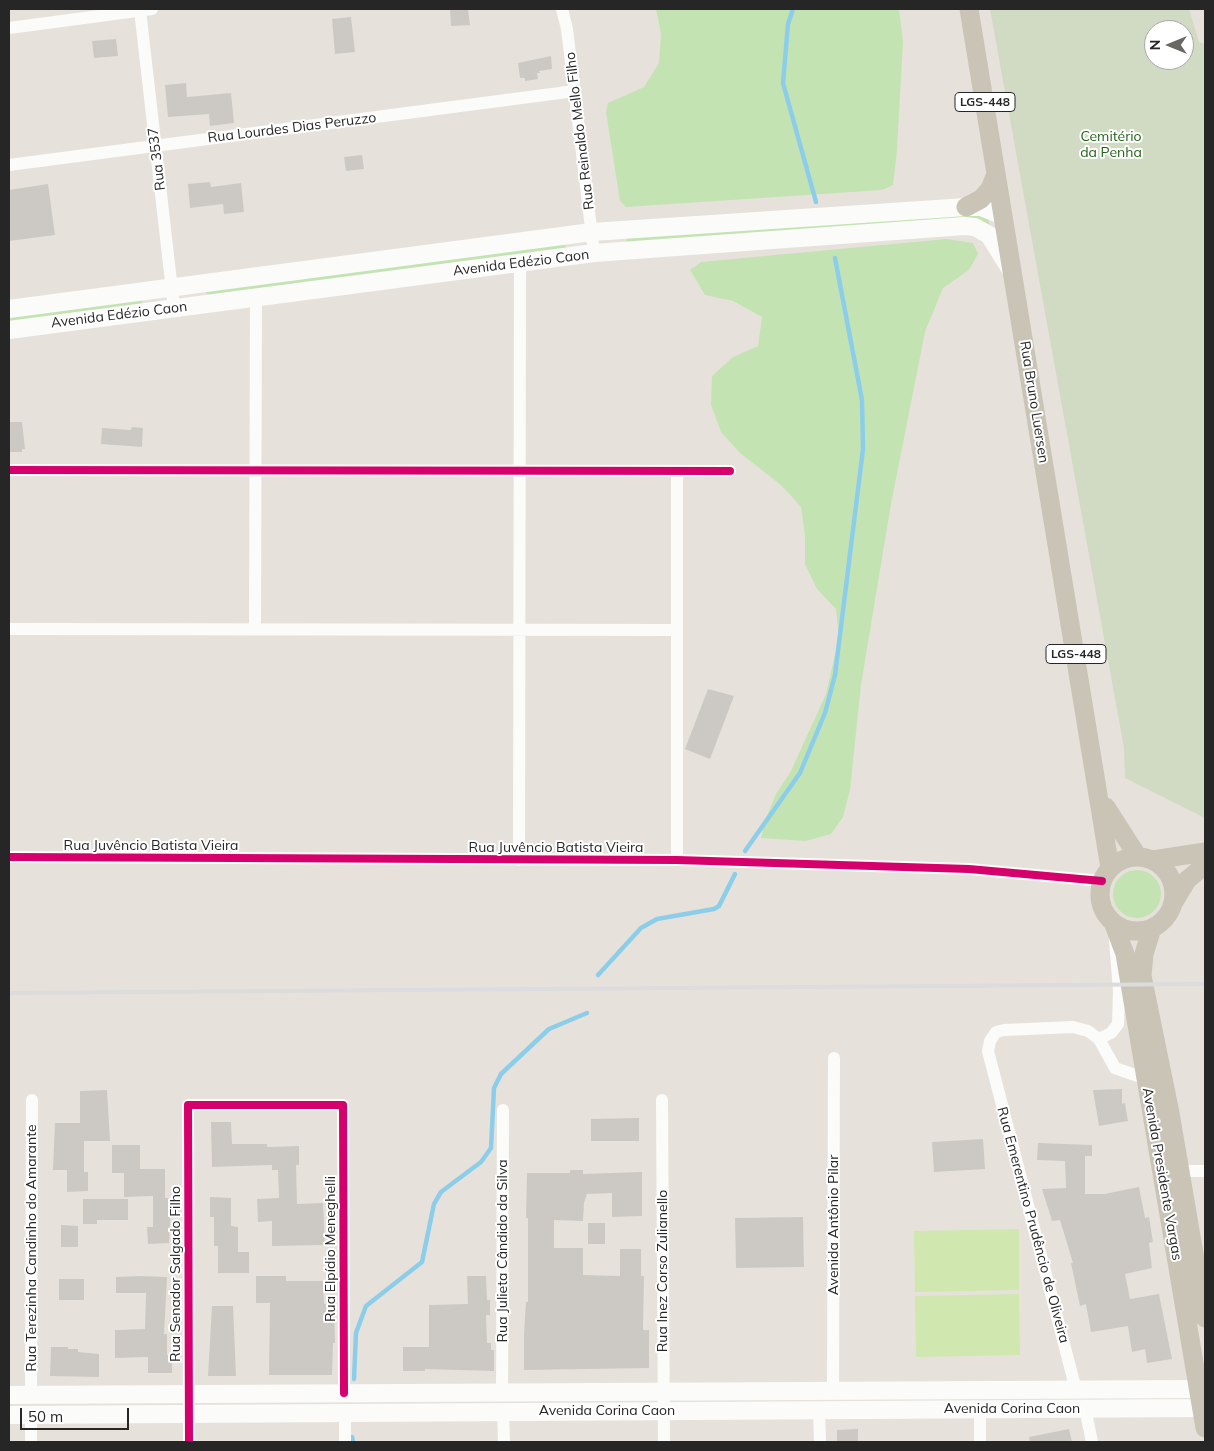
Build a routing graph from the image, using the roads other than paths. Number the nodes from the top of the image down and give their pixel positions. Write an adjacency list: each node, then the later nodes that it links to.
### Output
1 (562, 9): 5 (street, Rua Reinaldo Mello Filho)
2 (969, 9): 8 (main road, Rua Bruno Luersen / LGS-448)
3 (146, 10): 4 (street); 6 (street, Rua 3537)
4 (9, 28)
5 (575, 91): 6 (street, Rua Lourdes Dias Peruzzo); 11 (street, Rua Reinaldo Mello Filho)
6 (156, 146): 7 (street, Rua Lourdes Dias Peruzzo); 15 (street, Rua 3537)
7 (9, 165)
8 (996, 174): 9 (main road); 10 (main road, Rua Bruno Luersen / LGS-448)
9 (966, 207): 10 (main road, Avenida Edézio Caon); 11 (main road, Avenida Edézio Caon)
10 (1003, 216): 14 (main road, Rua Bruno Luersen / LGS-448)
11 (592, 232): 12 (street, Rua Reinaldo Mello Filho); 15 (main road, Avenida Edézio Caon)
12 (594, 253): 13 (main road, Avenida Edézio Caon); 14 (main road, Avenida Edézio Caon)
13 (520, 263): 16 (main road, Avenida Edézio Caon); 22 (street)
14 (1012, 272): 29 (main road, Rua Bruno Luersen / LGS-448)
15 (172, 288): 17 (street, Rua 3537); 18 (main road, Avenida Edézio Caon)
16 (256, 297): 17 (main road, Avenida Edézio Caon); 21 (street)
17 (174, 308): 19 (main road, Avenida Edézio Caon)
18 (9, 309)
19 (9, 330)
20 (9, 470): 21 (street)
21 (256, 470): 22 (street); 26 (street)
22 (520, 471): 23 (street); 27 (street)
23 (677, 471): 24 (street); 28 (street)
24 (730, 471)
25 (9, 629): 26 (street)
26 (255, 629): 27 (street)
27 (520, 629): 28 (street); 33 (street)
28 (677, 630): 34 (street)
29 (1099, 794): 32 (main road, Rua Bruno Luersen / LGS-448); 36 (main road, Rua Bruno Luersen / LGS-448)
30 (1205, 852): 32 (main road)
31 (9, 857): 33 (street, Rua Juvêncio Batista Vieira)
32 (1145, 858): 36 (main road); 37 (main road)
33 (520, 860): 34 (street, Rua Juvêncio Batista Vieira)
34 (677, 860): 36 (street, Rua Juvêncio Batista Vieira)
35 (1205, 865): 37 (main road)
36 (1106, 875): 38 (main road)
37 (1172, 906): 39 (main road)
38 (1113, 922): 39 (main road); 40 (street); 42 (main road, Avenida Presidente Vargas)
39 (1152, 928): 47 (main road, Avenida Presidente Vargas)
40 (1099, 1039): 42 (street); 50 (street, Rua Emerentino Prudêncio de Oliveira)
41 (834, 1058): 51 (street, Avenida Antônio Pilar)
42 (1146, 1079): 58 (main road, Avenida Presidente Vargas)
43 (32, 1100): 57 (street, Rua Terezinha Candinho do Amarante)
44 (662, 1100): 52 (street, Rua Inez Corso Zulianello)
45 (343, 1104): 54 (street, Rua Senador Salgado Filho); 55 (street, Rua Elpídio Meneghelli)
46 (503, 1110): 53 (street, Rua Julieta Cândido da Silva)
47 (1180, 1171): 48 (street); 49 (main road, Avenida Presidente Vargas)
48 (1205, 1171)
49 (1205, 1318)
50 (1076, 1390): 51 (main road, Avenida Corina Caon); 58 (main road, Avenida Corina Caon)
51 (833, 1391): 52 (main road, Avenida Corina Caon)
52 (664, 1392): 53 (main road, Avenida Corina Caon); 62 (street, Rua Inez Corso Zulianello)
53 (502, 1393): 55 (main road, Avenida Corina Caon)
54 (189, 1394): 55 (main road, Avenida Corina Caon); 57 (main road, Avenida Corina Caon); 65 (street, Rua Senador Salgado Filho)
55 (344, 1394)
56 (9, 1395): 57 (main road, Avenida Corina Caon)
57 (31, 1395)
58 (1202, 1401): 59 (main road, Avenida Corina Caon); 68 (main road, Avenida Presidente Vargas)
59 (1085, 1408): 60 (main road, Avenida Corina Caon); 76 (street)
60 (980, 1409): 61 (main road, Avenida Corina Caon); 75 (street)
61 (820, 1410): 62 (main road, Avenida Corina Caon); 74 (street)
62 (664, 1411): 63 (main road, Avenida Corina Caon); 73 (street, Rua Inez Corso Zulianello)
63 (503, 1412): 64 (main road, Avenida Corina Caon); 72 (street)
64 (345, 1413): 65 (main road, Avenida Corina Caon); 71 (street)
65 (189, 1414): 67 (main road, Avenida Corina Caon); 70 (street, Rua Senador Salgado Filho)
66 (9, 1415): 67 (main road, Avenida Corina Caon)
67 (31, 1415): 69 (street)
68 (1205, 1428)
69 (31, 1442)
70 (189, 1442)
71 (345, 1442)
72 (504, 1442)
73 (664, 1442)
74 (820, 1442)
75 (980, 1442)
76 (1092, 1442)

